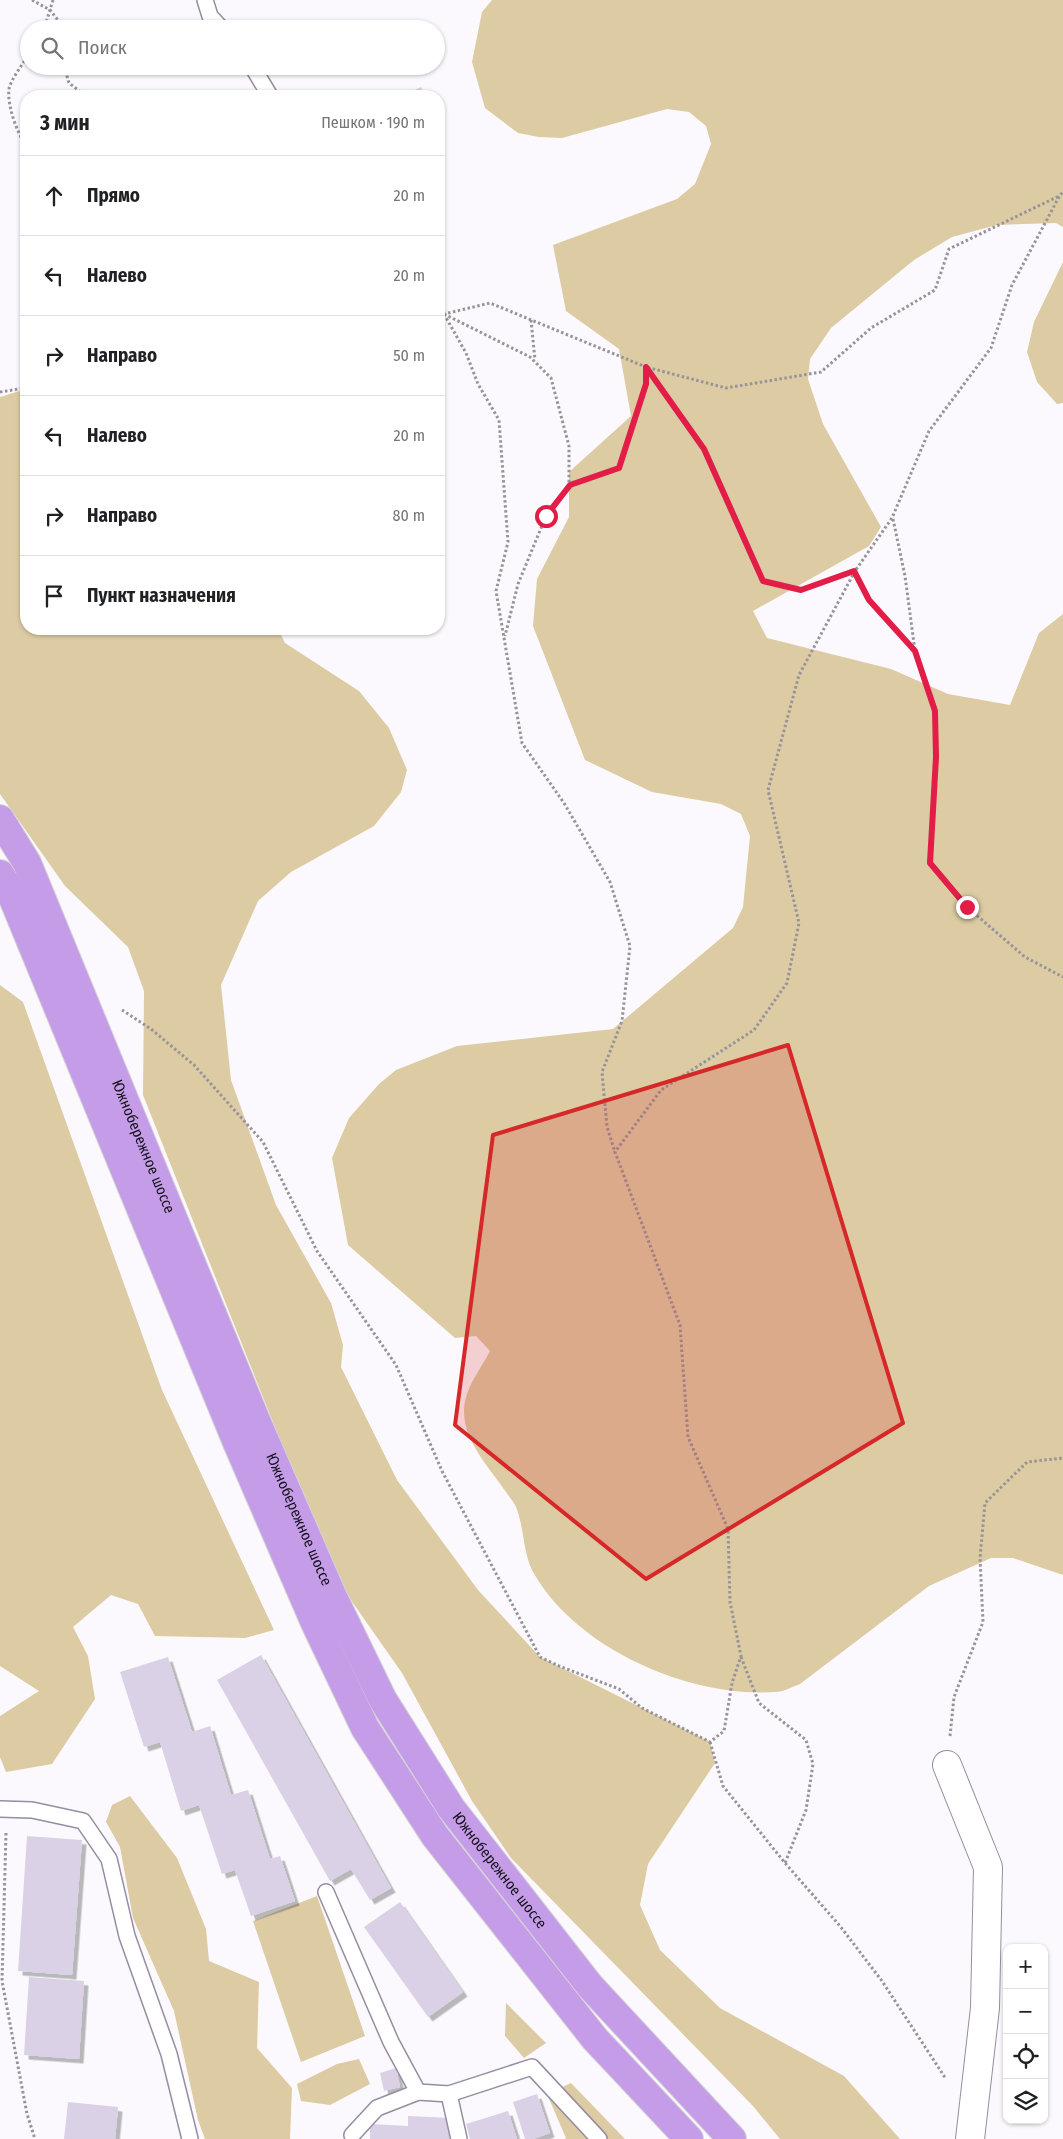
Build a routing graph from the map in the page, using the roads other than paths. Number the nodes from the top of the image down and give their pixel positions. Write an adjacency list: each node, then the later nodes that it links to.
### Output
1 (205, 0): 2 (lane)
2 (214, 20)
3 (257, 75): 4 (lane)
4 (266, 90)
5 (0, 819): 17 (highway, Южнобережное шоссе)
6 (0, 874): 16 (highway, Южнобережное шоссе)
7 (946, 1764): 18 (street)
8 (4, 1809): 13 (lane)
9 (326, 1892): 10 (lane)
10 (418, 2092): 11 (lane); 12 (lane)
11 (449, 2094): 14 (lane); 15 (lane)
12 (352, 2136)
13 (190, 2139)
14 (459, 2139)
15 (599, 2139)
16 (689, 2139)
17 (732, 2139)
18 (970, 2139)

